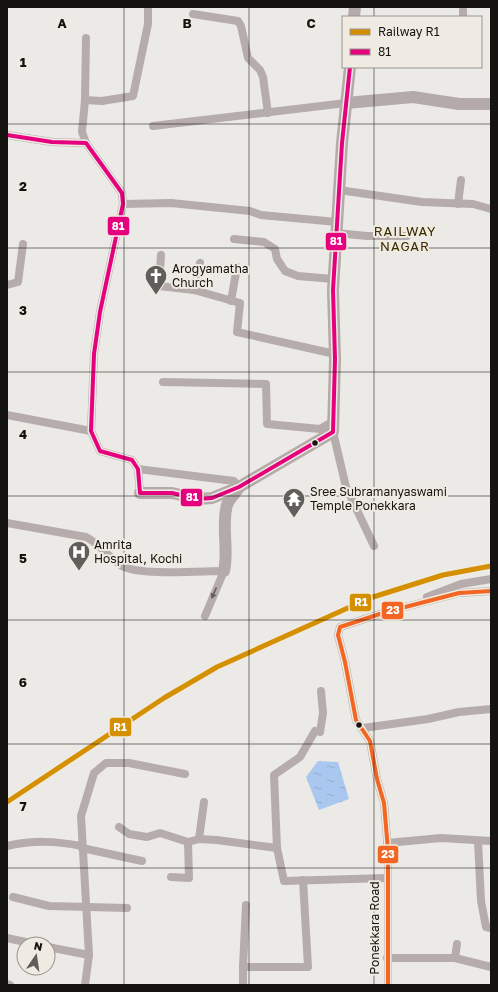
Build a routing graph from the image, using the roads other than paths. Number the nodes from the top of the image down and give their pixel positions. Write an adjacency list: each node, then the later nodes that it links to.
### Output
1 (148, 7): 5 (street)
2 (193, 14): 8 (street)
3 (86, 38): 5 (street)
4 (350, 68): 6 (street)
5 (85, 100): 11 (street)
6 (346, 103): 7 (street); 8 (street); 13 (street)
7 (491, 104)
8 (268, 113): 9 (street)
9 (153, 126)
10 (7, 135): 11 (street)
11 (86, 143): 14 (street)
12 (461, 180): 15 (street)
13 (339, 190): 15 (street); 17 (street)
14 (123, 204): 17 (street); 32 (street)
15 (458, 204): 16 (street)
16 (491, 209)
17 (337, 227): 18 (street); 24 (street)
18 (407, 236)
19 (234, 239): 24 (street)
20 (23, 244): 25 (street)
21 (161, 255): 26 (street)
22 (200, 263): 26 (street)
23 (237, 267): 27 (street)
24 (333, 279): 28 (street)
25 (7, 285)
26 (194, 290): 27 (street)
27 (231, 301): 28 (street)
28 (334, 354): 31 (street)
29 (163, 382): 31 (street)
30 (7, 415): 32 (street)
31 (333, 427): 34 (street); 37 (street)
32 (91, 431): 33 (street)
33 (138, 469): 34 (street); 35 (street)
34 (239, 487): 35 (street); 38 (street)
35 (140, 493)
36 (7, 523): 38 (street)
37 (374, 546)
38 (224, 571): 42 (street, one-way to 42)
39 (491, 579): 41 (street)
40 (491, 591): 41 (street, Ponekkara Road)
41 (386, 612): 45 (street, Ponekkara Road)
42 (205, 616)
43 (321, 691): 56 (street)
44 (491, 709): 45 (street)
45 (363, 728): 53 (street, Ponekkara Road)
46 (185, 774): 55 (street)
47 (204, 802): 49 (street)
48 (119, 827): 52 (street)
49 (199, 839): 52 (street); 56 (street)
50 (478, 841): 51 (street); 53 (street); 65 (street)
51 (491, 841)
52 (188, 842): 58 (street)
53 (388, 843): 59 (street, Ponekkara Road)
54 (7, 846): 55 (street)
55 (82, 847): 57 (street); 63 (street)
56 (277, 848): 60 (street)
57 (142, 861)
58 (171, 877)
59 (387, 878): 60 (street); 69 (street, Ponekkara Road)
60 (303, 880): 71 (street)
61 (13, 897): 63 (street)
62 (246, 905): 71 (street)
63 (85, 908): 64 (street); 68 (street)
64 (127, 908)
65 (491, 928)
66 (456, 944): 70 (street)
67 (56, 949): 68 (street)
68 (88, 955): 73 (street)
69 (387, 958): 70 (street); 75 (street, Ponekkara Road)
70 (455, 958): 72 (street)
71 (243, 967): 74 (street)
72 (491, 967)
73 (85, 985)
74 (243, 985)
75 (388, 985)

